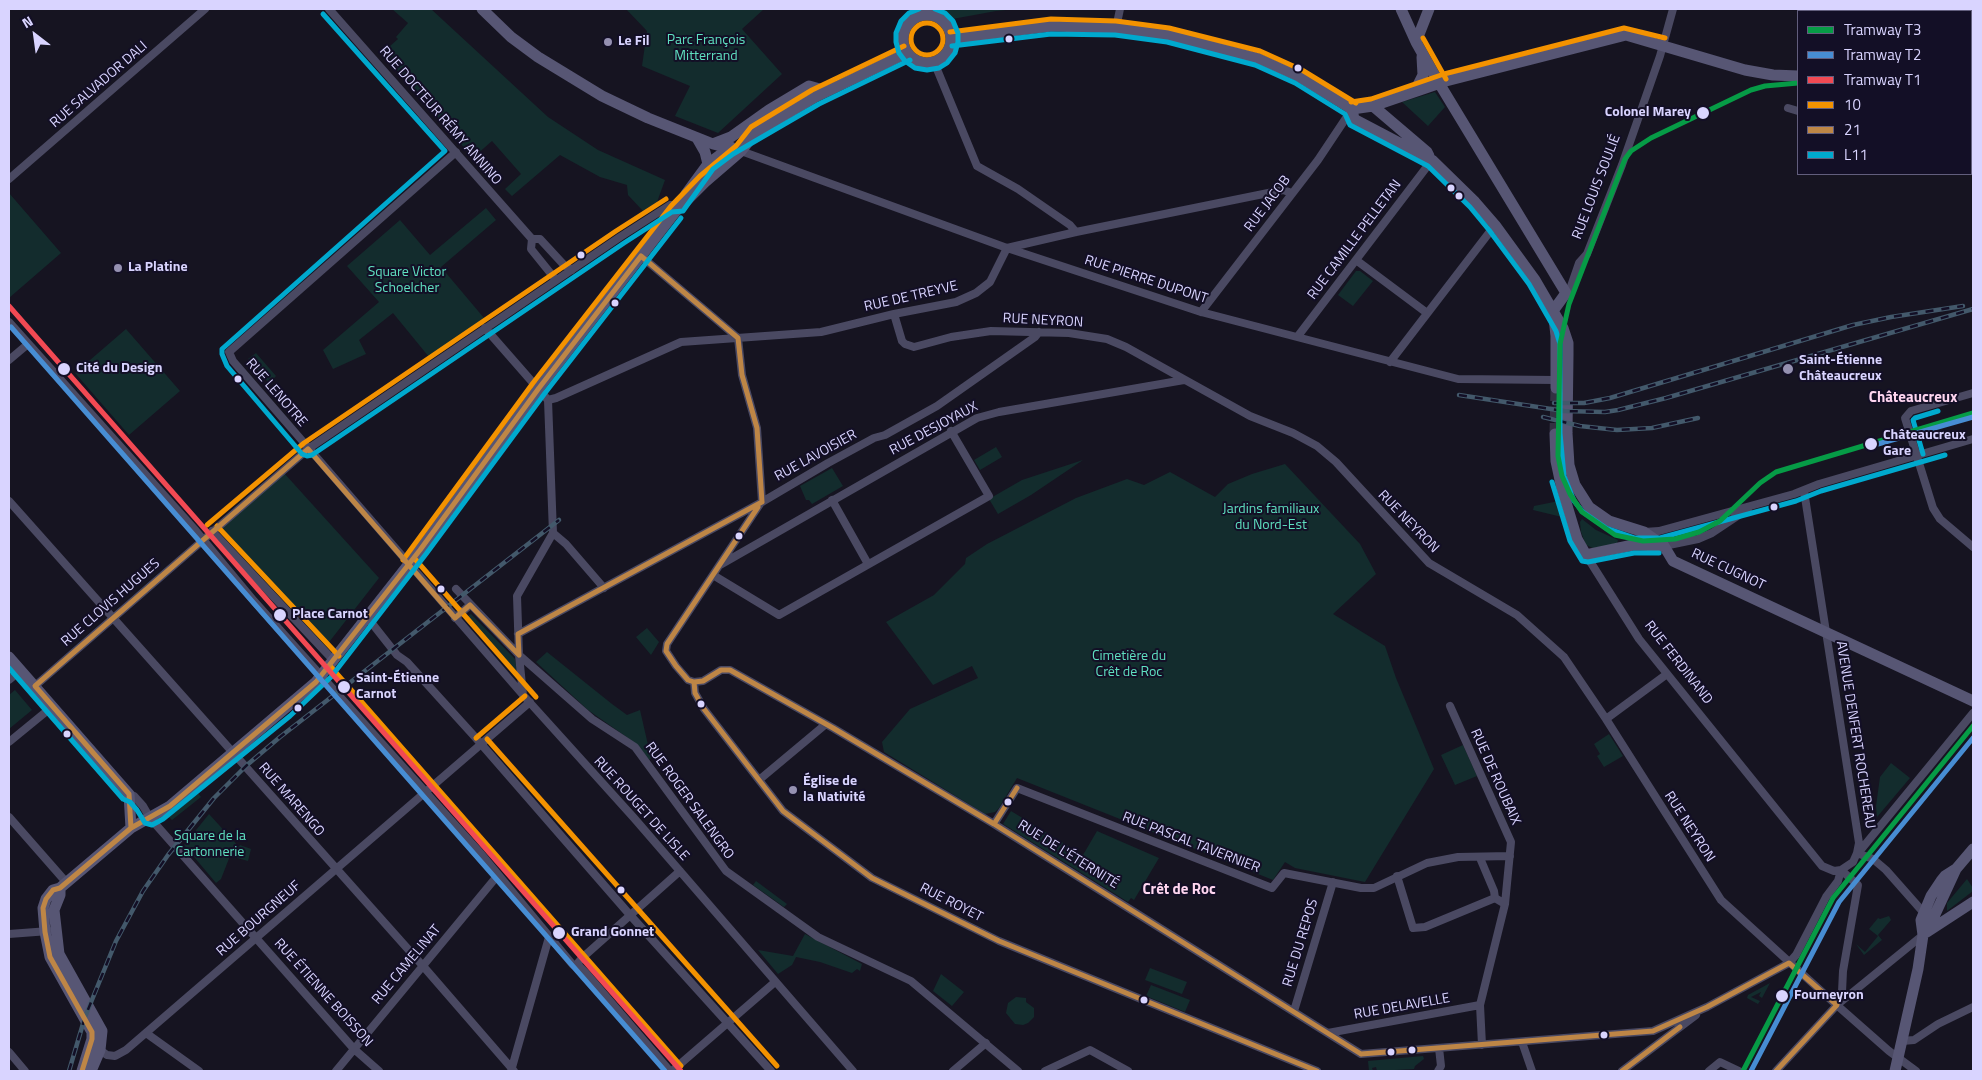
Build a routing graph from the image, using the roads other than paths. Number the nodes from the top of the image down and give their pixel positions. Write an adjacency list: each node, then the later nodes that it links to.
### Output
1 (205, 9): 30 (street, RUE SALVADOR DALI)
2 (329, 9): 27 (street, RUE DOCTEUR RÉMY ANNINO)
3 (482, 9): 23 (main road)
4 (1120, 9): 8 (street)
5 (1401, 9): 11 (main road)
6 (1429, 9): 11 (main road)
7 (1673, 9): 10 (street, RUE LOUIS SOULIÉ)
8 (1116, 28): 9 (main road); 20 (main road)
9 (951, 39): 12 (main road); 13 (main road)
10 (1664, 45): 14 (main road); 15 (main road); 42 (street, RUE LOUIS SOULIÉ)
11 (1419, 47): 15 (main road); 17 (main road)
12 (907, 53): 13 (main road); 16 (main road)
13 (934, 62): 35 (street)
14 (1797, 76)
15 (1439, 83): 17 (main road); 42 (main road)
16 (827, 91): 22 (main road); 24 (main road)
17 (1415, 92): 18 (main road)
18 (1372, 106): 20 (main road); 28 (main road)
19 (1788, 108): 21 (street)
20 (1352, 109): 28 (main road); 32 (street, RUE JACOB)
21 (1797, 112)
22 (755, 133): 25 (main road); 26 (main road)
23 (697, 138): 24 (main road); 29 (main road)
24 (713, 144): 25 (main road)
25 (724, 151): 26 (main road); 29 (main road); 31 (main road)
26 (741, 151): 31 (main road); 37 (street, RUE PIERRE DUPONT)
27 (456, 152): 36 (street, RUE DOCTEUR RÉMY ANNINO); 63 (street, RUE LENOTRE)
28 (1432, 160): 34 (main road); 39 (street, RUE CAMILLE PELLETAN)
29 (708, 164): 33 (main road)
30 (9, 179)
31 (704, 182): 33 (main road)
32 (1292, 192): 35 (street); 44 (street, RUE JACOB)
33 (677, 208): 38 (main road); 40 (street, RUE CLOVIS HUGUES)
34 (1495, 225): 43 (main road); 45 (street)
35 (1076, 232): 37 (street)
36 (532, 239): 40 (street, RUE DOCTEUR RÉMY ANNINO); 41 (street, RUE DOCTEUR RÉMY ANNINO)
37 (1007, 248): 44 (street, RUE PIERRE DUPONT); 46 (street, RUE DE TREYVE)
38 (641, 256): 51 (street); 57 (main road)
39 (1356, 260): 45 (street); 50 (street, RUE CAMILLE PELLETAN)
40 (572, 270): 41 (street, RUE CLOVIS HUGUES)
41 (556, 280): 48 (street, RUE CLOVIS HUGUES)
42 (1566, 293): 43 (main road, RUE LOUIS SOULIÉ)
43 (1553, 311): 56 (main road, RUE CUGNOT)
44 (1201, 312): 50 (street, RUE PIERRE DUPONT)
45 (1428, 313): 54 (street)
46 (894, 314): 49 (street, RUE NEYRON); 51 (street, RUE DE TREYVE)
47 (9, 322): 52 (street)
48 (486, 328): 57 (street); 63 (street, RUE CLOVIS HUGUES)
49 (1039, 332): 55 (street, RUE NEYRON); 68 (street, RUE LAVOISIER)
50 (1298, 336): 54 (street, RUE PIERRE DUPONT)
51 (738, 338): 59 (street, RUE DE TREYVE); 68 (street)
52 (28, 344): 53 (street); 73 (street)
53 (9, 360)
54 (1390, 362): 56 (street, RUE PIERRE DUPONT)
55 (1184, 380): 60 (street, RUE DESJOYAUX); 104 (street, RUE NEYRON)
56 (1560, 385): 71 (main road, RUE CUGNOT)
57 (539, 388): 59 (street); 77 (main road)
58 (1973, 393): 64 (street)
59 (548, 400): 72 (street)
60 (951, 431): 66 (street, RUE DESJOYAUX); 78 (street)
61 (1555, 434): 76 (main road, RUE FERDINAND)
62 (1973, 439): 64 (street)
63 (308, 449): 70 (street, RUE CLOVIS HUGUES); 77 (street, RUE LENOTRE)
64 (1916, 456): 65 (street); 75 (street)
65 (1804, 491): 69 (street); 87 (street, AVENUE DENFERT ROCHEREAU)
66 (832, 500): 78 (street); 79 (street, RUE DESJOYAUX)
67 (9, 501): 85 (street, RUE MARENGO)
68 (762, 502): 79 (street); 81 (street, RUE LAVOISIER)
69 (1755, 505): 71 (street); 74 (street)
70 (212, 531): 73 (street, RUE CLOVIS HUGUES); 91 (street)
71 (1644, 532): 74 (main road, RUE CUGNOT)
72 (553, 533): 81 (street); 88 (street)
73 (202, 539): 85 (street, RUE CLOVIS HUGUES); 94 (street)
74 (1664, 546): 76 (main road); 87 (main road, RUE CUGNOT)
75 (1973, 547)
76 (1586, 555): 93 (street, RUE FERDINAND)
77 (409, 564): 84 (main road); 86 (street, RUE ROUGET DE LISLE)
78 (868, 564): 80 (street)
79 (720, 565): 80 (street)
80 (713, 576): 96 (street, RUE ROYET)
81 (604, 588): 88 (street, RUE LAVOISIER)
82 (456, 589): 83 (street, RUE ROGER SALENGRO)
83 (470, 605): 86 (street); 89 (street, RUE ROGER SALENGRO)
84 (367, 617): 91 (main road); 107 (street)
85 (112, 618): 97 (street, RUE CLOVIS HUGUES); 108 (street, RUE MARENGO)
86 (455, 618): 98 (street, RUE ROUGET DE LISLE)
87 (1827, 632): 99 (main road, RUE CUGNOT); 117 (street, AVENUE DENFERT ROCHEREAU)
88 (518, 634): 89 (street)
89 (519, 655): 98 (street); 152 (street, RUE ROGER SALENGRO)
90 (9, 656): 92 (main road)
91 (334, 661): 94 (main road)
92 (21, 670): 95 (street); 97 (main road)
93 (1667, 674): 104 (street); 122 (street, RUE FERDINAND)
94 (322, 676): 108 (main road); 110 (street)
95 (9, 680)
96 (694, 682): 105 (street, RUE DE L'ÉTERNITÉ); 109 (street, RUE ROYET)
97 (35, 686): 101 (main road)
98 (523, 695): 100 (street, RUE ROUGET DE LISLE)
99 (1973, 700)
100 (530, 702): 107 (street, RUE BOURGNEUF); 123 (street, RUE ROUGET DE LISLE)
101 (53, 706): 106 (street); 111 (main road)
102 (1450, 706): 118 (street, RUE DE ROUBAIX)
103 (1973, 713): 117 (street)
104 (1606, 719): 138 (street, RUE NEYRON)
105 (826, 724): 109 (street); 114 (street, RUE DE L'ÉTERNITÉ)
106 (9, 742)
107 (481, 744): 110 (street, RUE BOURGNEUF); 132 (street)
108 (233, 753): 113 (main road); 121 (street, RUE MARENGO)
109 (759, 780): 174 (street, RUE ROYET)
110 (428, 790): 121 (street, RUE BOURGNEUF); 124 (street)
111 (129, 794): 113 (street, RUE ÉTIENNE BOISSON); 115 (main road)
112 (9, 816): 127 (street)
113 (150, 818): 115 (main road); 137 (street, RUE ÉTIENNE BOISSON)
114 (994, 824): 126 (street, RUE PASCAL TAVERNIER); 146 (street, RUE DE L'ÉTERNITÉ)
115 (131, 828): 127 (main road)
116 (1973, 849): 120 (main road)
117 (1857, 853): 122 (street); 131 (street)
118 (1510, 856): 119 (street, RUE PASCAL TAVERNIER); 130 (street, RUE DE ROUBAIX)
119 (1480, 858): 125 (street, RUE PASCAL TAVERNIER); 128 (street)
120 (1956, 869): 131 (main road); 135 (main road)
121 (336, 870): 137 (street, RUE BOURGNEUF); 140 (street, RUE MARENGO)
122 (1841, 870): 138 (street); 142 (street)
123 (680, 871): 132 (street); 141 (street, RUE ROUGET DE LISLE)
124 (498, 875): 136 (street); 140 (street, RUE CAMELINAT)
125 (1397, 876): 126 (street, RUE PASCAL TAVERNIER); 128 (street)
126 (1333, 882): 146 (street, RUE DU REPOS)
127 (63, 885): 133 (main road)
128 (1495, 898): 130 (street)
129 (1973, 902): 135 (main road)
130 (1505, 904): 143 (street, RUE DE ROUBAIX)
131 (1924, 913): 135 (main road)
132 (630, 915): 139 (street); 147 (street)
133 (50, 931): 134 (street); 155 (main road); 162 (main road)
134 (9, 934)
135 (1923, 935): 142 (street); 150 (main road)
136 (550, 937): 139 (street); 159 (street)
137 (256, 938): 148 (street, RUE BOURGNEUF); 156 (street, RUE ÉTIENNE BOISSON)
138 (1789, 963): 142 (street, RUE NEYRON); 144 (street)
139 (577, 964): 167 (street)
140 (423, 966): 156 (street, RUE CAMELINAT); 159 (street, RUE MARENGO)
141 (775, 982): 147 (street); 169 (street, RUE ROUGET DE LISLE)
142 (1837, 1005): 158 (street, RUE NEYRON); 180 (street)
143 (1480, 1006): 149 (street, RUE DELAVELLE); 153 (street, RUE DE ROUBAIX)
144 (1707, 1007): 151 (street); 177 (street)
145 (1973, 1007): 150 (street)
146 (1294, 1011): 149 (street, RUE DE L'ÉTERNITÉ)
147 (728, 1023): 167 (street); 168 (street)
148 (146, 1033): 155 (street, RUE BOURGNEUF); 164 (street)
149 (1328, 1033): 154 (street, RUE DE L'ÉTERNITÉ)
150 (1902, 1040): 158 (main road)
151 (1522, 1042): 153 (street); 176 (street)
152 (986, 1043): 170 (street); 171 (street, RUE ROGER SALENGRO)
153 (1482, 1045): 154 (street)
154 (1439, 1048): 175 (street)
155 (100, 1050): 163 (main road)
156 (354, 1050): 165 (street, RUE CAMELINAT); 166 (street, RUE ÉTIENNE BOISSON)
157 (9, 1052): 160 (street); 161 (street)
158 (1898, 1058): 181 (main road); 182 (street, RUE NEYRON)
159 (512, 1070)
160 (19, 1071)
161 (25, 1071)
162 (82, 1071)
163 (91, 1071)
164 (199, 1071)
165 (336, 1071)
166 (379, 1071)
167 (671, 1071)
168 (771, 1071)
169 (853, 1071)
170 (953, 1071)
171 (1018, 1071)
172 (1045, 1071): 173 (street)
173 (1128, 1071)
174 (1317, 1071)
175 (1438, 1071)
176 (1532, 1071)
177 (1622, 1071)
178 (1709, 1071): 179 (street)
179 (1739, 1071)
180 (1776, 1071)
181 (1895, 1071)
182 (1916, 1071)

